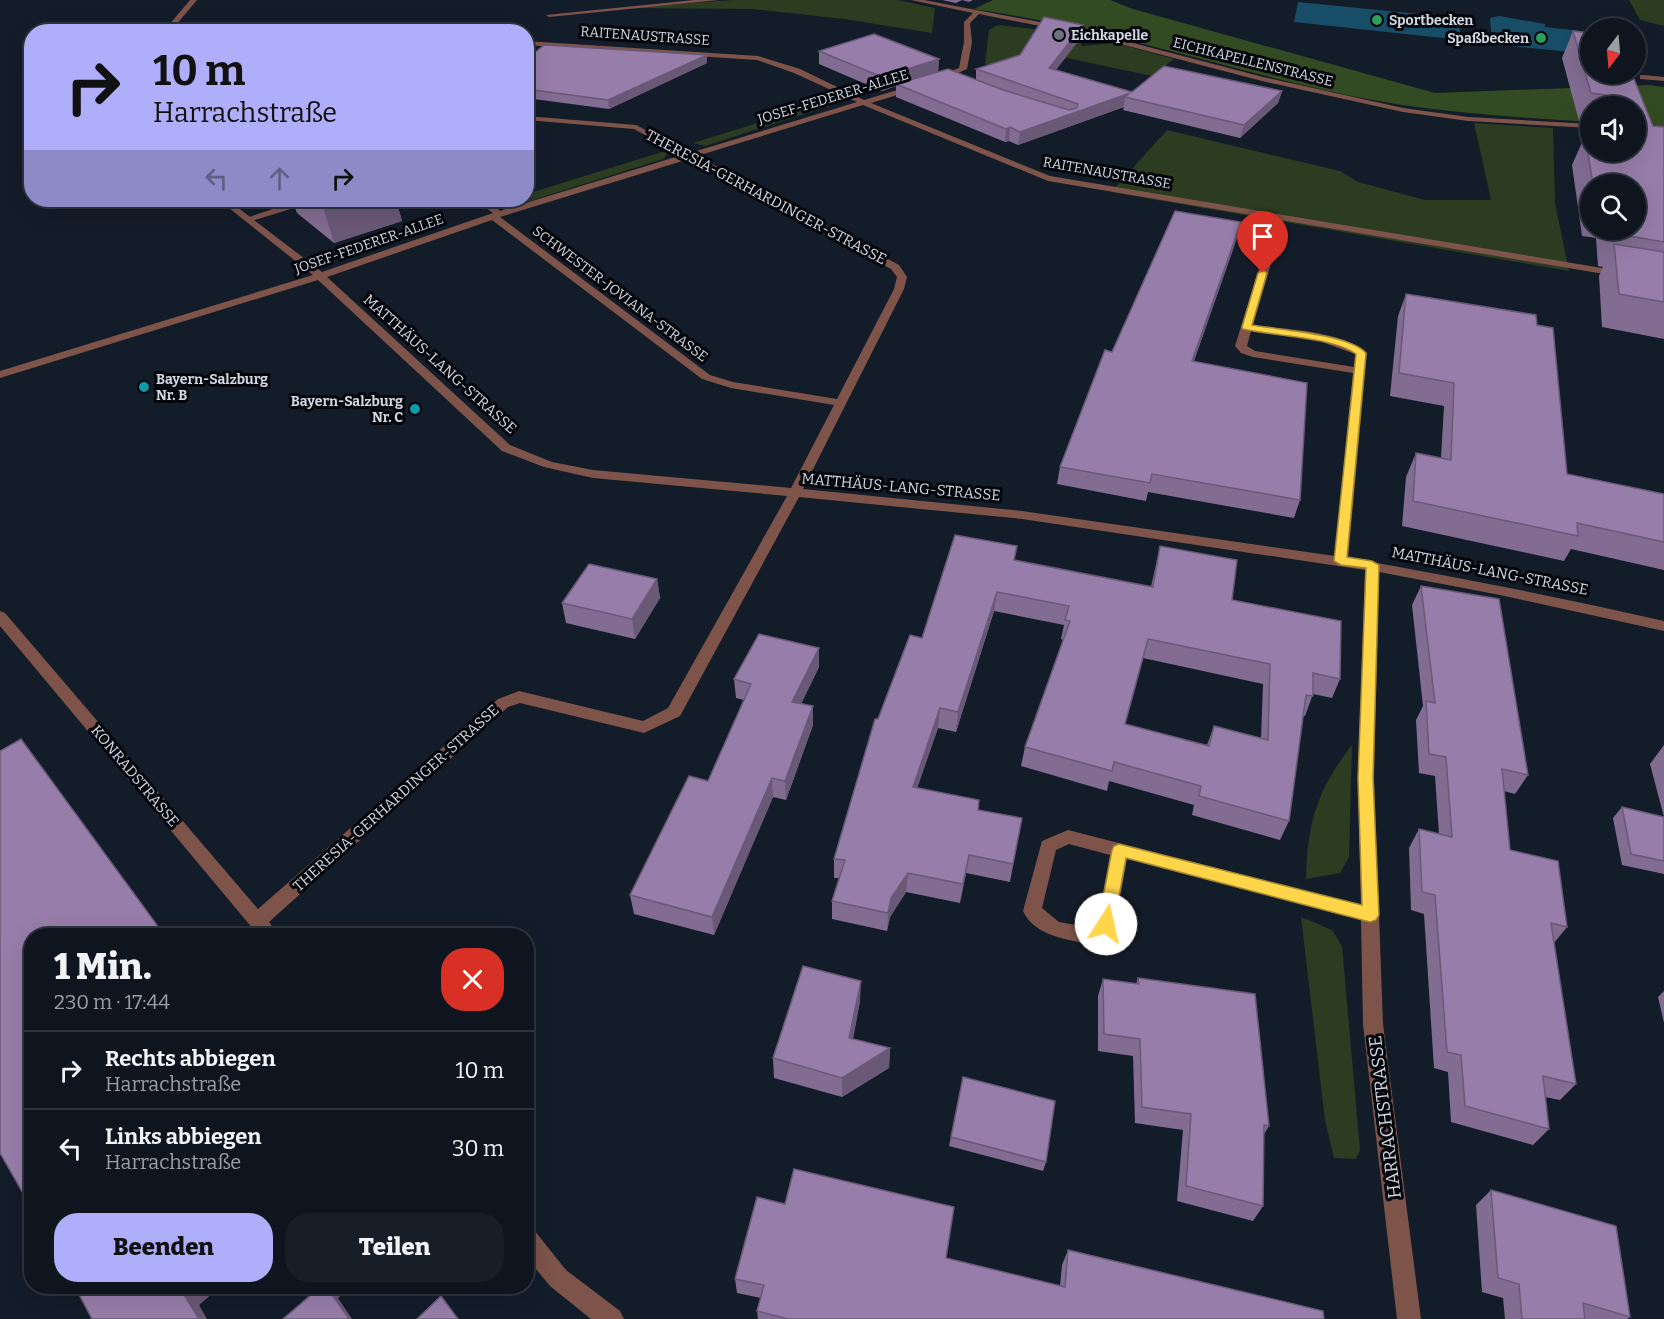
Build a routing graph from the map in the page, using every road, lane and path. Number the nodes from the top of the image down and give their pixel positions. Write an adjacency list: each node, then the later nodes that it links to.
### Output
1 (194, 0): 6 (street)
2 (716, 0): 5 (street)
3 (914, 0): 4 (street, EICHKAPELLENSTRASSE)
4 (977, 13): 10 (street, JOSEF-FEDERER-ALLEE); 12 (street, EICHKAPELLENSTRASSE)
5 (549, 15)
6 (173, 24)
7 (534, 44): 10 (street, RAITENAUSTRASSE)
8 (1646, 77): 9 (street)
9 (1664, 79)
10 (862, 102): 13 (street, JOSEF-FEDERER-ALLEE); 23 (street, RAITENAUSTRASSE)
11 (534, 119): 13 (street, THERESIA-GERHARDINGER-STRASSE)
12 (1580, 125)
13 (689, 155): 14 (street, JOSEF-FEDERER-ALLEE); 27 (street, THERESIA-GERHARDINGER-STRASSE)
14 (534, 203)
15 (232, 207): 20 (street, MATTHÄUS-LANG-STRASSE)
16 (287, 207): 20 (street)
17 (487, 207): 19 (street, SCHWESTER-JOVIANA-STRASSE)
18 (522, 207): 19 (street, JOSEF-FEDERER-ALLEE)
19 (496, 215): 22 (street, JOSEF-FEDERER-ALLEE); 27 (street, SCHWESTER-JOVIANA-STRASSE)
20 (248, 219): 22 (street, MATTHÄUS-LANG-STRASSE)
21 (1275, 233): 24 (street)
22 (319, 276): 26 (street, JOSEF-FEDERER-ALLEE); 28 (street, MATTHÄUS-LANG-STRASSE)
23 (1629, 276)
24 (1247, 327): 25 (street); 25 (street)
25 (1359, 372): 29 (street)
26 (0, 375)
27 (841, 404): 28 (street, THERESIA-GERHARDINGER-STRASSE)
28 (795, 493): 29 (street, MATTHÄUS-LANG-STRASSE); 35 (street, THERESIA-GERHARDINGER-STRASSE)
29 (1341, 561): 30 (street, MATTHÄUS-LANG-STRASSE)
30 (1372, 565): 32 (street, MATTHÄUS-LANG-STRASSE); 34 (street, HARRACHSTRASSE)
31 (0, 616): 35 (street, KONRADSTRASSE)
32 (1664, 626)
33 (1119, 850): 33 (street); 34 (street)
34 (1370, 915): 39 (street, HARRACHSTRASSE)
35 (257, 921): 36 (street, KONRADSTRASSE)
36 (263, 928)
37 (534, 1248): 38 (street)
38 (612, 1319)
39 (1409, 1319)

